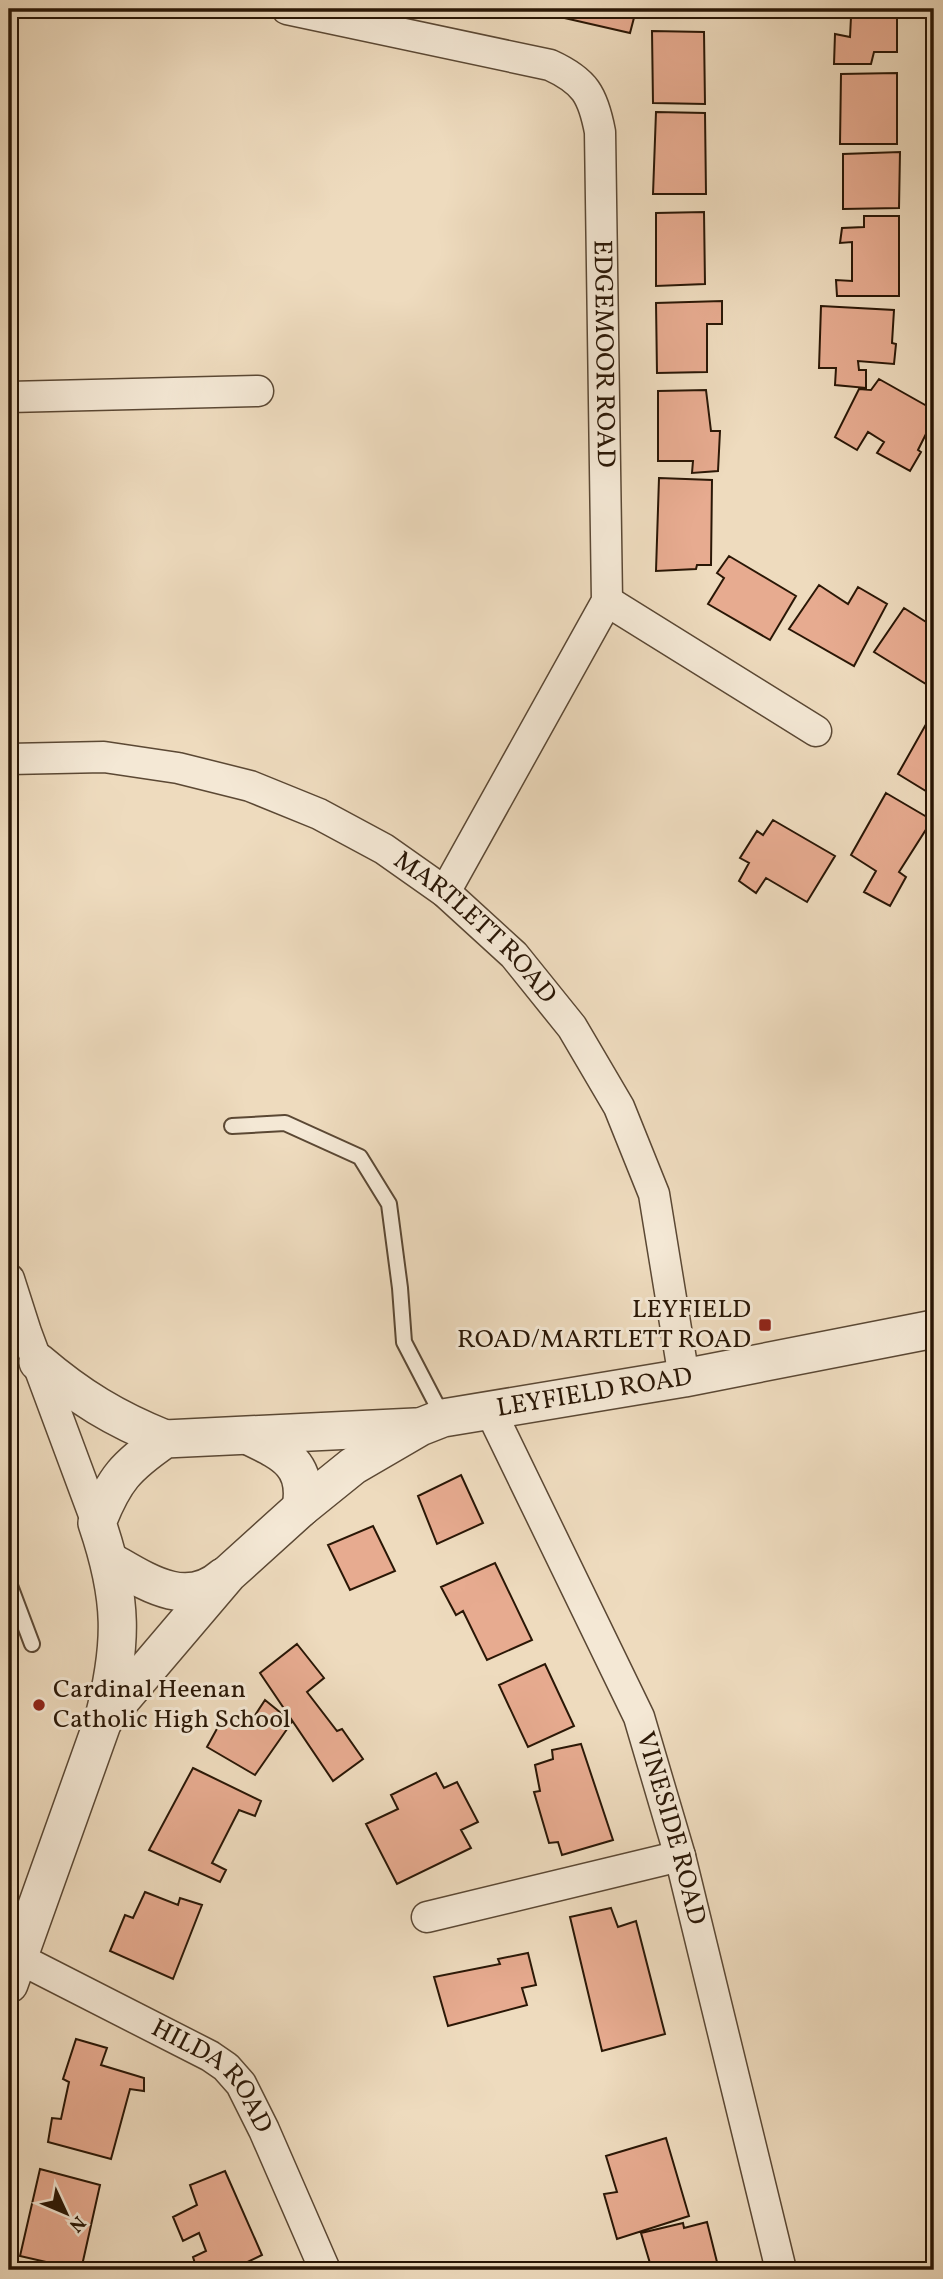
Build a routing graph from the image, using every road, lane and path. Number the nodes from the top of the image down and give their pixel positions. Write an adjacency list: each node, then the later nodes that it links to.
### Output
1 (287, 9): 4 (street, EDGEMOOR ROAD)
2 (258, 391): 3 (street)
3 (9, 397)
4 (607, 601): 5 (street); 7 (street, EDGEMOOR ROAD)
5 (816, 732)
6 (9, 759): 7 (street, MARTLETT ROAD)
7 (445, 892): 12 (street, MARTLETT ROAD)
8 (232, 1126): 14 (lane)
9 (9, 1279): 11 (street)
10 (934, 1329): 12 (street, LEYFIELD ROAD)
11 (38, 1362): 16 (street); 18 (street)
12 (684, 1378): 13 (street, LEYFIELD ROAD)
13 (490, 1410): 14 (street, LEYFIELD ROAD); 24 (street, VINESIDE ROAD)
14 (432, 1422): 15 (street, LEYFIELD ROAD); 17 (street, LEYFIELD ROAD)
15 (249, 1436): 16 (street, LEYFIELD ROAD); 17 (street)
16 (165, 1439): 18 (street)
17 (301, 1508): 20 (street, LEYFIELD ROAD)
18 (97, 1523): 19 (street)
19 (110, 1561): 20 (street); 23 (street)
20 (228, 1574): 23 (street, LEYFIELD ROAD)
21 (9, 1583): 22 (lane)
22 (32, 1644)
23 (103, 1721): 26 (street)
24 (680, 1856): 25 (street); 28 (street, VINESIDE ROAD)
25 (428, 1917)
26 (13, 1971): 27 (street, HILDA ROAD)
27 (325, 2270)
28 (781, 2270)

